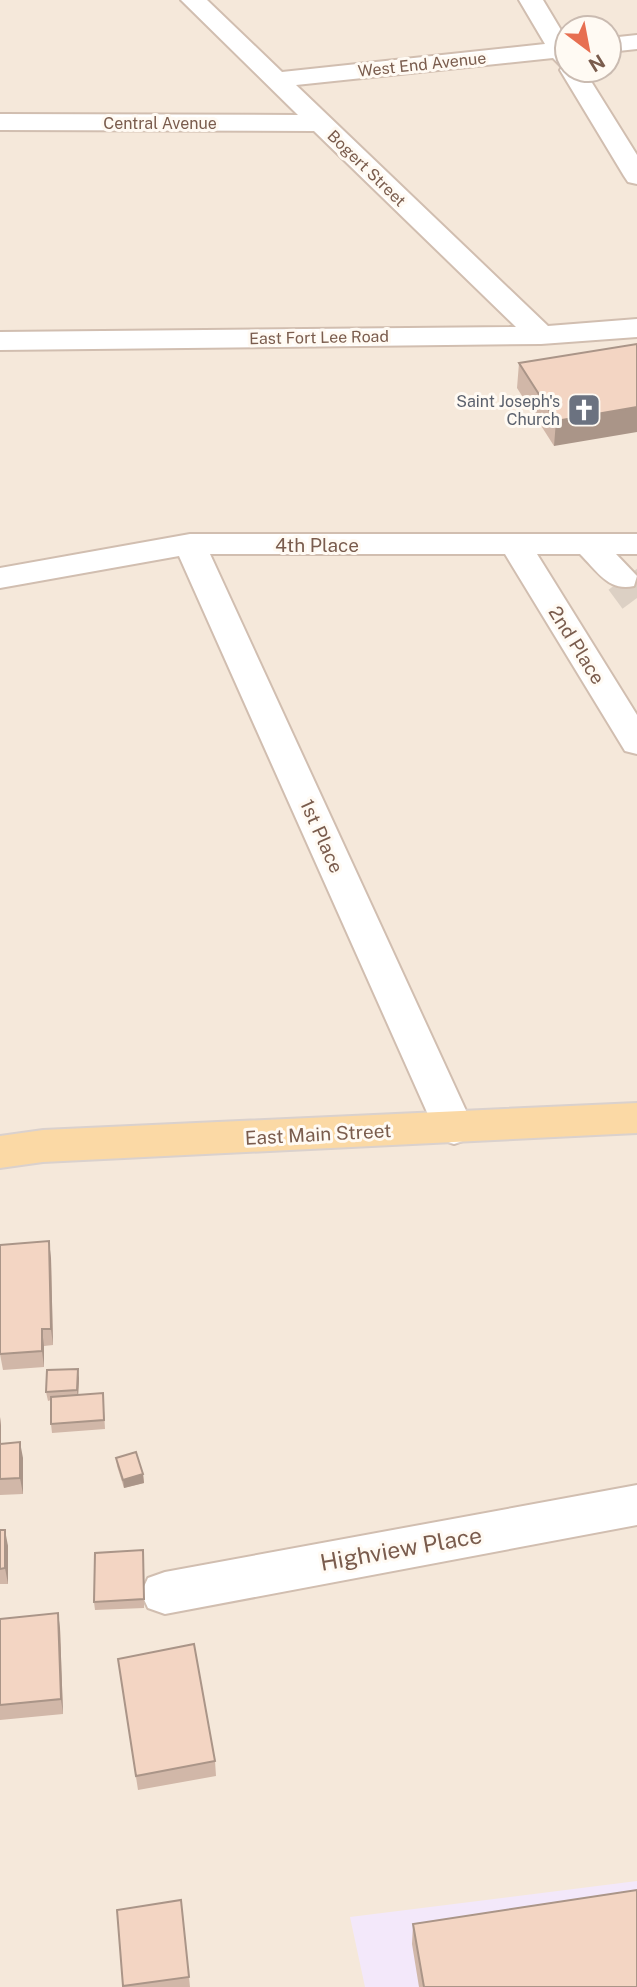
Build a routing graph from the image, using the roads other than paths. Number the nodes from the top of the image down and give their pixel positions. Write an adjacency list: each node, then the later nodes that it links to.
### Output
1 (192, 0): 5 (street, Bogert Street)
2 (531, 0): 3 (street)
3 (553, 35)
4 (553, 59): 5 (street, West End Avenue)
5 (277, 80): 8 (street, Bogert Street)
6 (582, 84): 9 (street)
7 (0, 122): 8 (street, Central Avenue)
8 (320, 123): 11 (street, Bogert Street)
9 (637, 176)
10 (637, 328): 11 (street, East Fort Lee Road)
11 (541, 335): 12 (street, East Fort Lee Road)
12 (0, 341)
13 (190, 544): 16 (street, 4th Place); 17 (street, 4th Place); 21 (street, 1st Place)
14 (637, 544): 15 (street, 4th Place)
15 (590, 545): 16 (street, 4th Place); 18 (street)
16 (517, 547): 19 (street, 2nd Place)
17 (0, 578)
18 (623, 579)
19 (637, 743)
20 (637, 1118): 21 (main road, East Main Street)
21 (454, 1128): 22 (main road, East Main Street)
22 (0, 1152)
23 (637, 1506): 24 (street, Highview Place)
24 (165, 1593)

